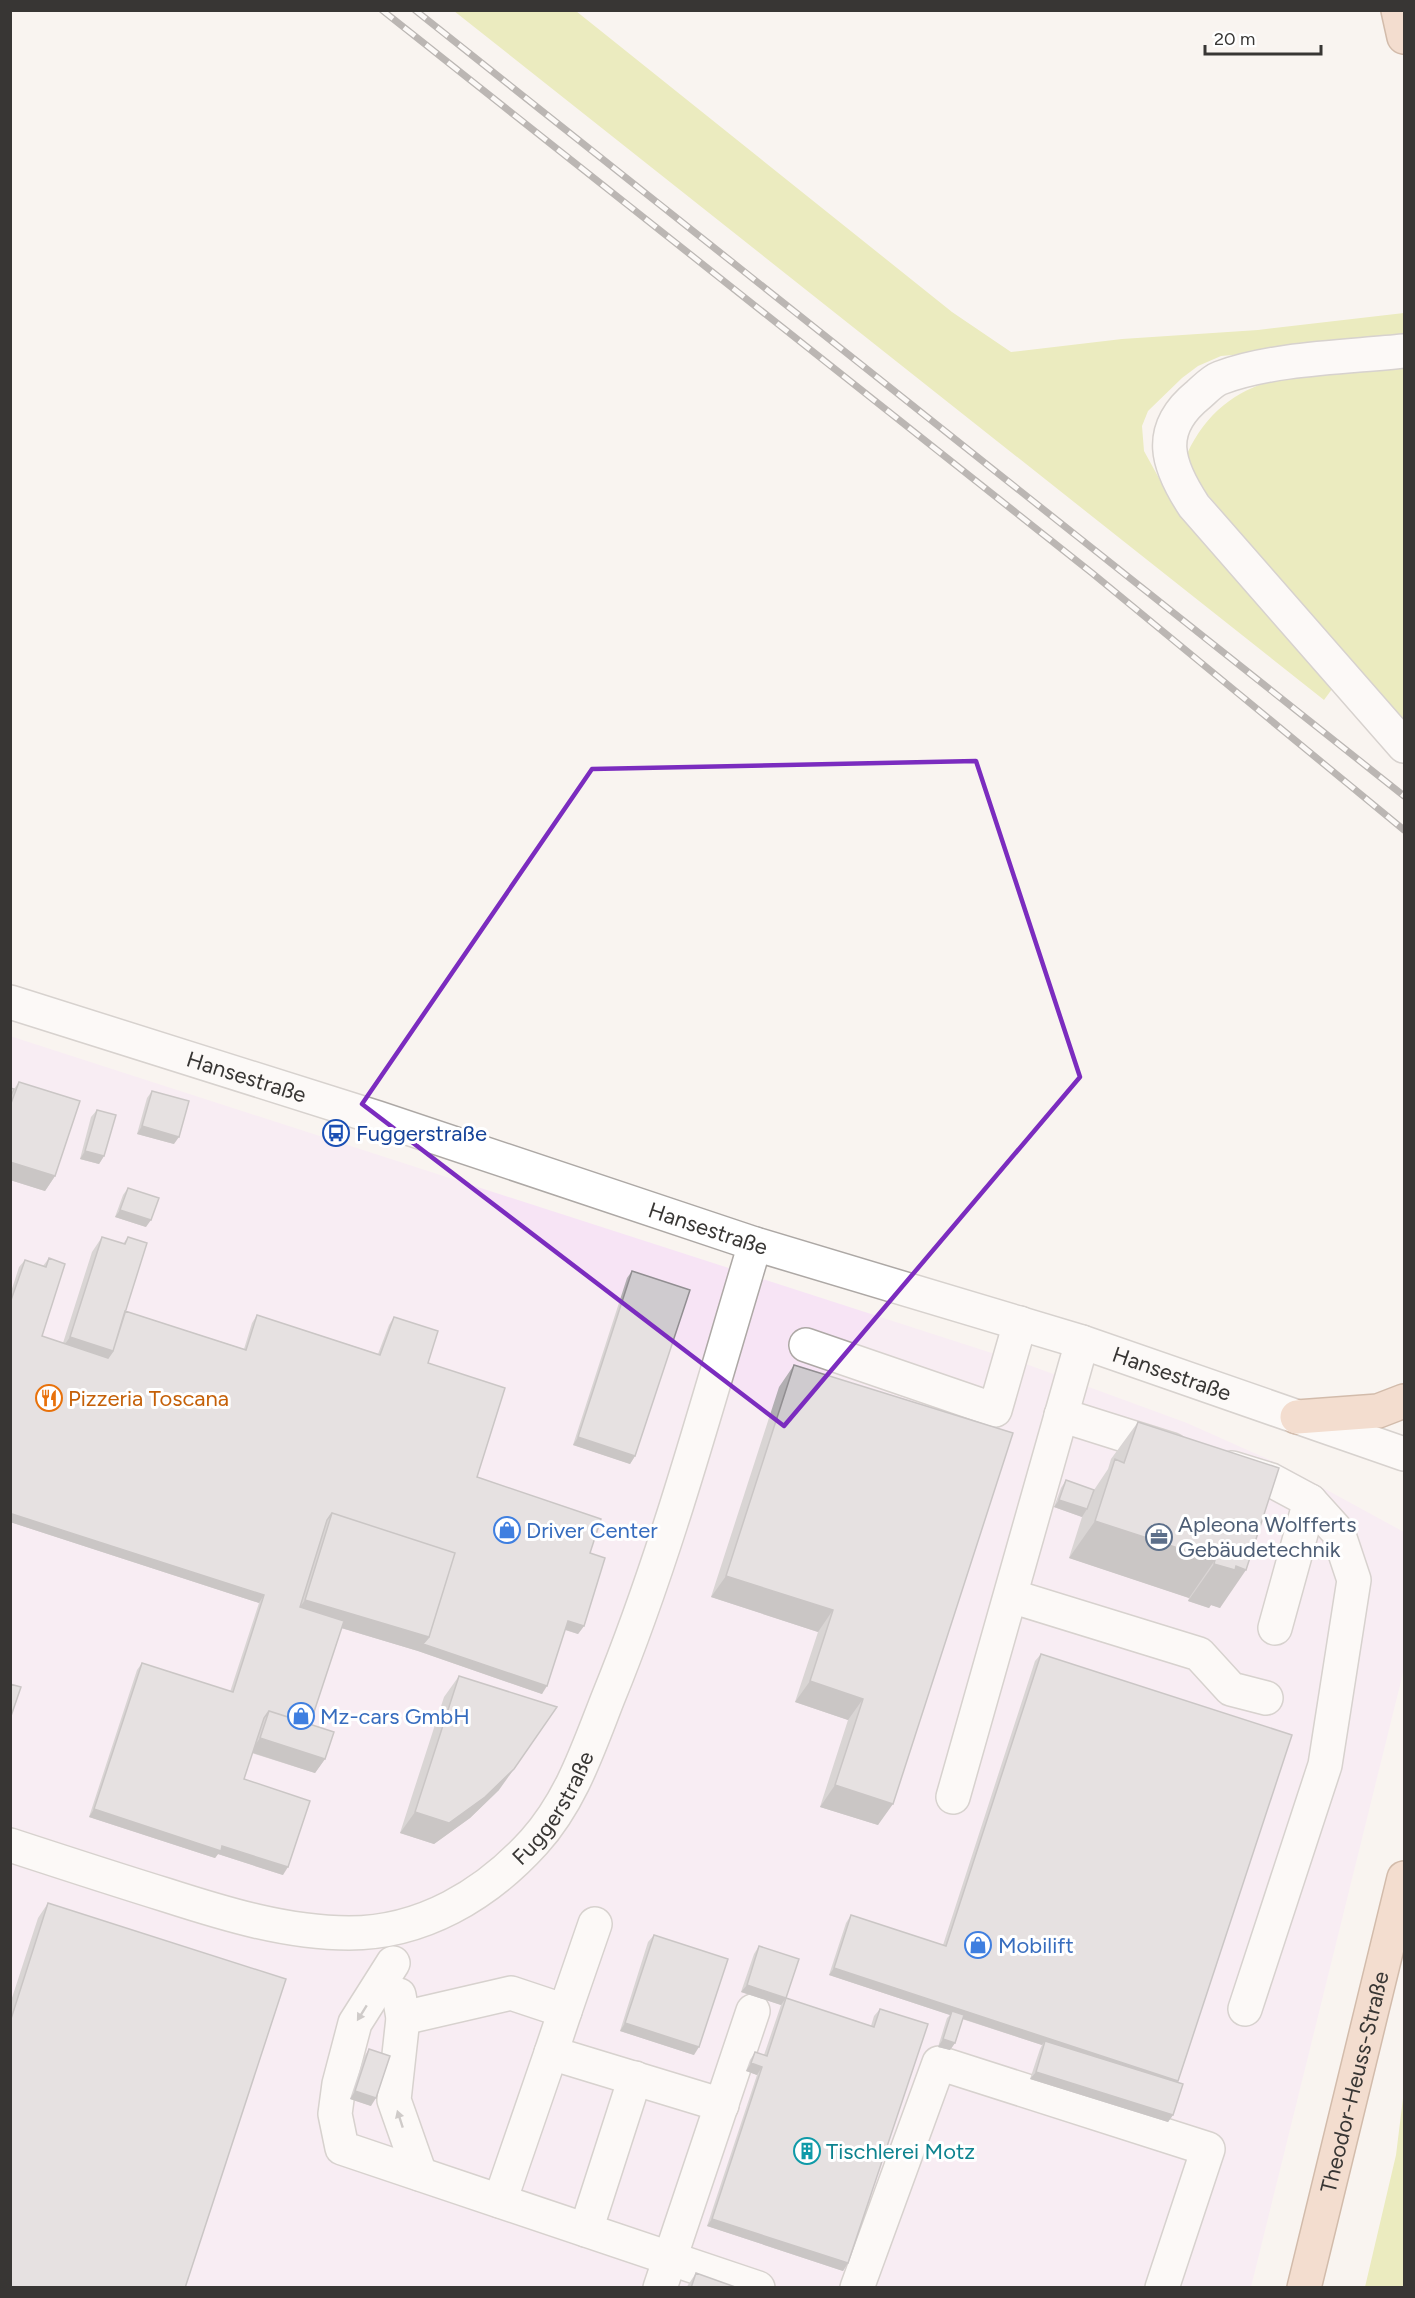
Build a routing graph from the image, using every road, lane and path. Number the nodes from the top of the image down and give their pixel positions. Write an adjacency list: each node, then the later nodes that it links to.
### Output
1 (1398, 10): 2 (main road)
2 (1404, 37)
3 (1404, 351): 4 (street)
4 (1404, 746)
5 (10, 1002): 6 (street, Hansestraße)
6 (755, 1244): 7 (street, Hansestraße); 22 (street, Fuggerstraße)
7 (1020, 1323): 8 (street, Hansestraße); 9 (street)
8 (1082, 1342): 11 (street); 12 (street, Hansestraße)
9 (806, 1346)
10 (1404, 1401): 12 (main road)
11 (1061, 1415): 14 (street); 15 (street)
12 (1297, 1417): 13 (street, Hansestraße)
13 (1404, 1454)
14 (1310, 1501): 16 (street); 24 (street)
15 (1011, 1596): 17 (street); 18 (street)
16 (1275, 1628)
17 (1266, 1698)
18 (953, 1797)
19 (10, 1845): 22 (street, Fuggerstraße)
20 (1404, 1878): 38 (main road, Theodor-Heuss-Straße)
21 (595, 1924): 25 (street)
22 (392, 1928): 23 (street)
23 (393, 1963): 27 (street); 31 (street, one-way to 31)
24 (1245, 2009)
25 (565, 2011): 27 (street); 28 (street)
26 (753, 2011): 30 (street)
27 (403, 2018): 31 (street, one-way to 27)
28 (551, 2053): 29 (street); 32 (street)
29 (636, 2078): 30 (street); 33 (street)
30 (722, 2105): 34 (street)
31 (420, 2174): 32 (street)
32 (500, 2201): 33 (street)
33 (586, 2230): 34 (street)
34 (665, 2273): 35 (street)
35 (758, 2288)
36 (857, 2288): 37 (street)
37 (1162, 2288)
38 (1304, 2288)

